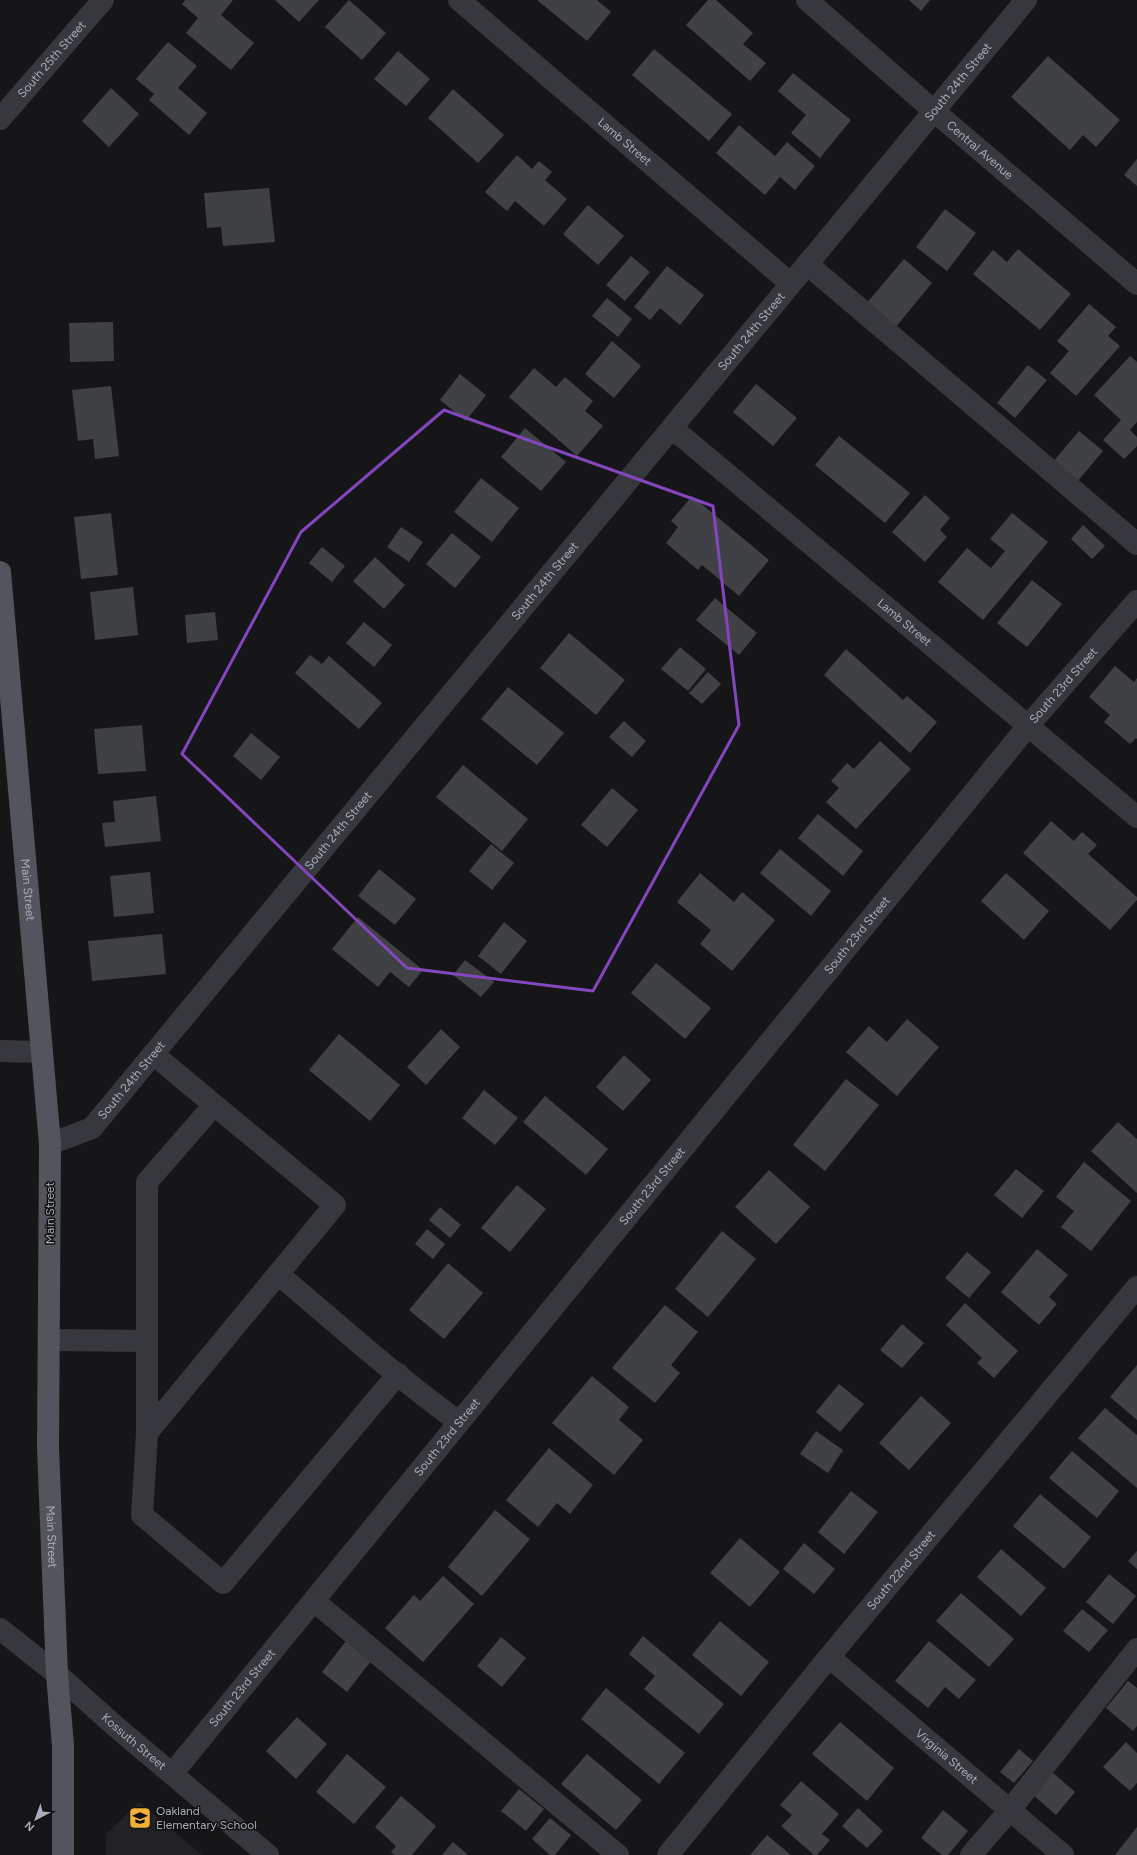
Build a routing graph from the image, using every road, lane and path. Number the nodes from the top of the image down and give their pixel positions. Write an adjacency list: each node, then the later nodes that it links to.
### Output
1 (103, 0): 6 (street, South 25th Street)
2 (459, 0): 8 (street, Lamb Street)
3 (807, 0): 5 (street, Central Avenue)
4 (1026, 0): 5 (street, South 24th Street)
5 (934, 111): 7 (street, South 24th Street); 9 (street, Central Avenue)
6 (0, 119)
7 (807, 264): 8 (street, South 24th Street); 11 (street)
8 (790, 283): 10 (street, South 24th Street)
9 (1137, 284)
10 (672, 428): 14 (street, Lamb Street); 18 (street, South 24th Street)
11 (1137, 544)
12 (0, 572): 17 (main road, Main Street)
13 (1137, 601): 14 (street, South 23rd Street)
14 (1028, 726): 15 (street, Lamb Street); 26 (street, South 23rd Street)
15 (1137, 818)
16 (0, 1051): 17 (street)
17 (42, 1052): 20 (main road, Main Street)
18 (153, 1054): 19 (street); 20 (street, South 24th Street)
19 (214, 1105): 21 (street); 24 (street)
20 (50, 1144): 23 (main road, Main Street)
21 (278, 1274): 25 (street); 27 (street)
22 (1137, 1287): 31 (street, South 22nd Street)
23 (48, 1340): 24 (street); 32 (main road, Main Street)
24 (147, 1341): 27 (street)
25 (398, 1374): 26 (street); 27 (street)
26 (460, 1422): 28 (street, South 23rd Street)
27 (146, 1433)
28 (314, 1600): 33 (street, South 23rd Street); 37 (street)
29 (0, 1629): 32 (street, Kossuth Street)
30 (1137, 1648): 34 (street)
31 (829, 1657): 34 (street, Virginia Street); 38 (street, South 22nd Street)
32 (57, 1674): 33 (street, Kossuth Street); 35 (main road, Main Street)
33 (172, 1774): 36 (street, Kossuth Street)
34 (1010, 1810): 39 (street); 40 (street, Virginia Street)
35 (63, 1855)
36 (268, 1855)
37 (618, 1855)
38 (668, 1855)
39 (971, 1855)
40 (1063, 1855)

